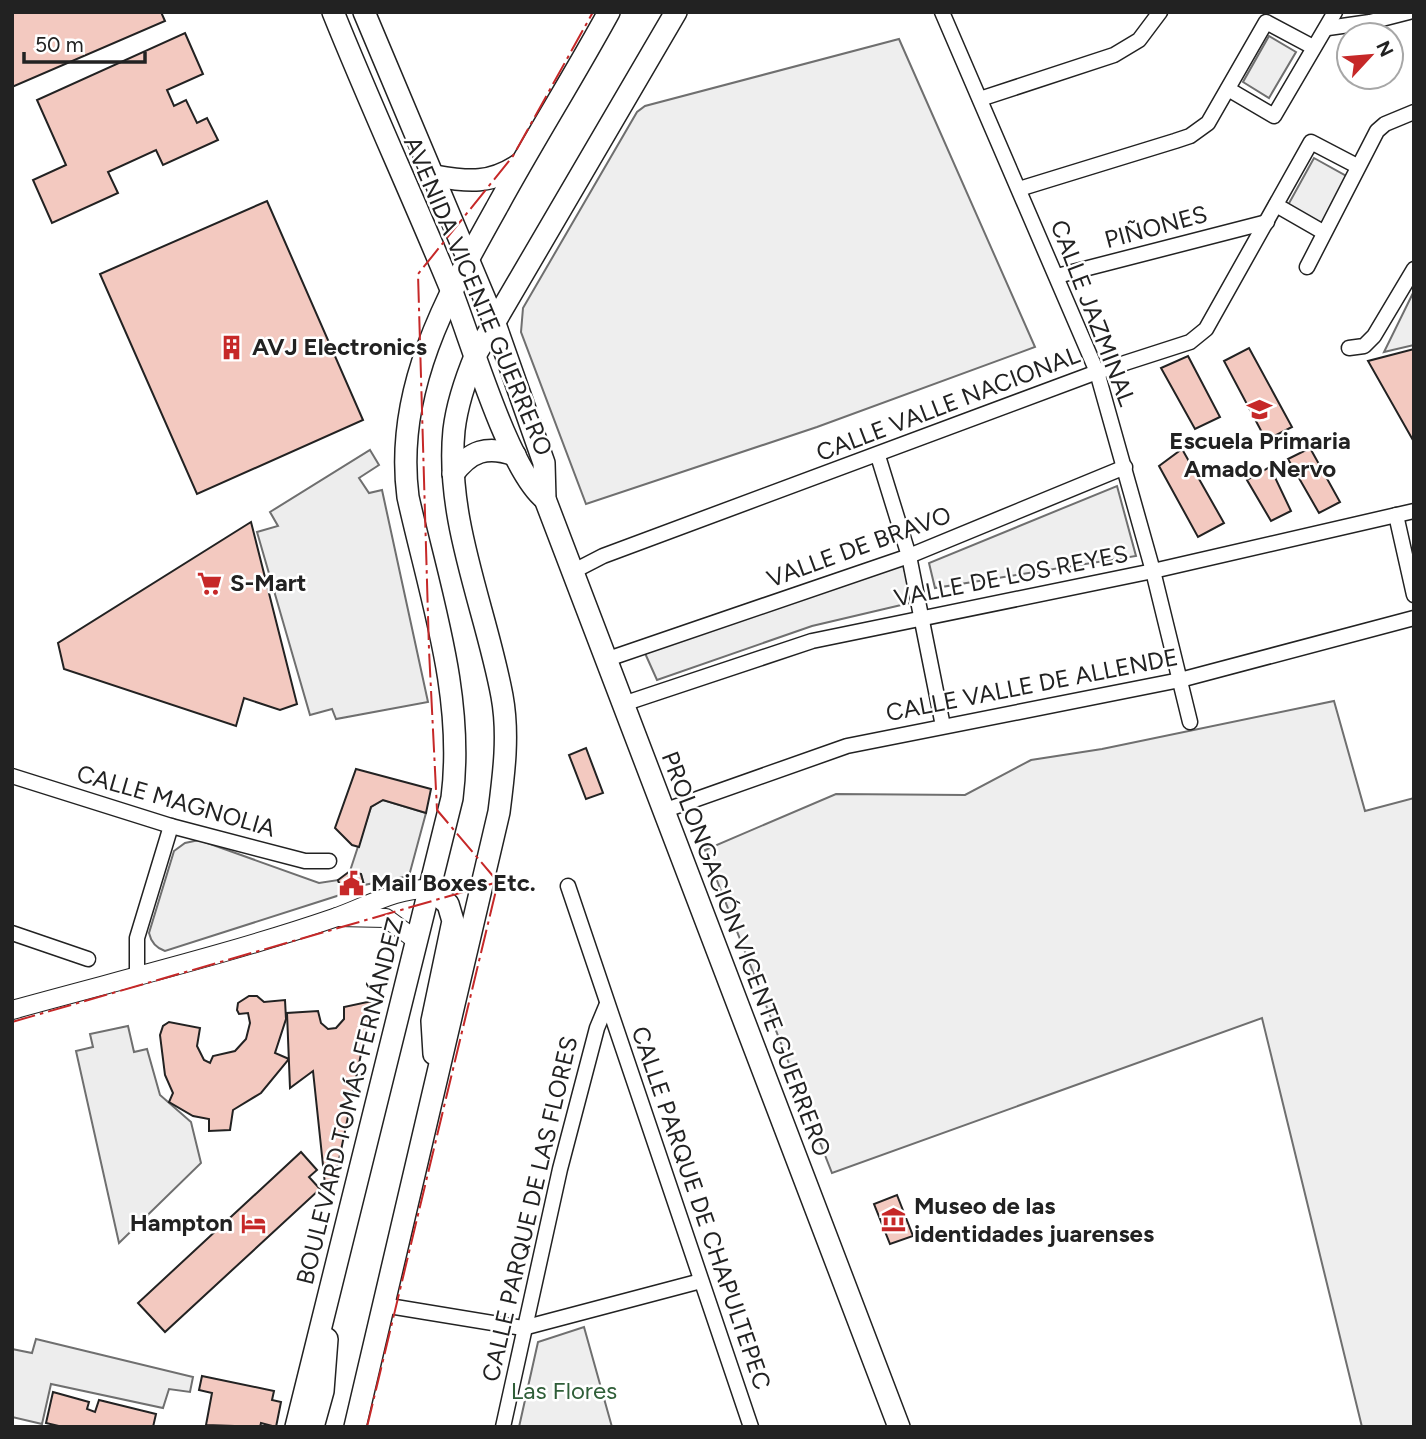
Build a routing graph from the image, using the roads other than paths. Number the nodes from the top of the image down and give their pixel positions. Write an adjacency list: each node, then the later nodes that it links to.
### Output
1 (333, 12): 25 (main road, AVENIDA VICENTE GUERRERO)
2 (364, 12): 16 (main road, AVENIDA VICENTE GUERRERO)
3 (609, 12): 14 (main road, BOULEVARD TOMÁS FERNÁNDEZ)
4 (676, 12): 26 (main road)
5 (942, 12): 12 (street, CALLE JAZMINAL)
6 (1160, 12): 12 (street)
7 (1335, 12): 9 (street)
8 (1409, 12): 9 (street)
9 (1328, 28): 10 (street)
10 (1313, 47): 11 (street); 11 (street)
11 (1228, 89): 17 (street)
12 (980, 99): 17 (street, CALLE JAZMINAL)
13 (1414, 113): 15 (street)
14 (521, 163): 16 (main road); 21 (main road, BOULEVARD TOMÁS FERNÁNDEZ)
15 (1357, 166): 18 (street, CALLE VALLE NACIONAL); 20 (street)
16 (435, 176): 21 (main road, AVENIDA VICENTE GUERRERO)
17 (1019, 188): 24 (street, CALLE JAZMINAL)
18 (1276, 205): 19 (street, CALLE VALLE NACIONAL); 20 (street)
19 (1267, 222): 24 (street, PIÑONES); 29 (street, CALLE VALLE NACIONAL)
20 (1324, 232): 22 (street)
21 (468, 259): 25 (main road, BOULEVARD TOMÁS FERNÁNDEZ); 26 (main road, AVENIDA VICENTE GUERRERO)
22 (1307, 267)
23 (1414, 269): 27 (street)
24 (1057, 276): 29 (street, CALLE JAZMINAL)
25 (451, 290): 28 (main road, AVENIDA VICENTE GUERRERO); 53 (main road, BOULEVARD TOMÁS FERNÁNDEZ)
26 (494, 321): 28 (main road); 34 (main road, AVENIDA VICENTE GUERRERO)
27 (1349, 348)
28 (476, 354): 30 (main road, AVENIDA VICENTE GUERRERO); 33 (main road)
29 (1097, 372): 31 (street, CALLE VALLE NACIONAL); 32 (street, CALLE JAZMINAL)
30 (515, 455): 33 (main road); 34 (main road, AVENIDA VICENTE GUERRERO)
31 (878, 456): 37 (street); 39 (street, CALLE VALLE NACIONAL)
32 (1125, 467): 37 (street, VALLE DE BRAVO); 38 (street, CALLE JAZMINAL)
33 (453, 474): 61 (main road)
34 (545, 499): 39 (main road, PROLONGACIÓN VICENTE GUERRERO)
35 (1414, 511): 36 (street, VALLE DE LOS REYES)
36 (1396, 515): 38 (street, VALLE DE LOS REYES); 40 (street)
37 (909, 555): 41 (street); 43 (street, VALLE DE BRAVO)
38 (1153, 570): 41 (street, VALLE DE LOS REYES); 44 (street, CALLE JAZMINAL)
39 (572, 572): 43 (main road, PROLONGACIÓN VICENTE GUERRERO)
40 (1414, 595)
41 (922, 617): 45 (street, VALLE DE LOS REYES); 47 (street)
42 (1414, 618): 44 (street, CALLE VALLE DE ALLENDE)
43 (605, 660): 45 (main road, PROLONGACIÓN VICENTE GUERRERO)
44 (1180, 680): 46 (street, CALLE JAZMINAL); 47 (street, CALLE VALLE DE ALLENDE)
45 (623, 704): 49 (main road, PROLONGACIÓN VICENTE GUERRERO)
46 (1190, 722)
47 (943, 726): 49 (street, CALLE VALLE DE ALLENDE)
48 (12, 776): 50 (street, CALLE MAGNOLIA)
49 (663, 811): 71 (main road, PROLONGACIÓN VICENTE GUERRERO)
50 (171, 826): 51 (street, CALLE MAGNOLIA); 58 (street)
51 (329, 861)
52 (568, 886): 59 (street, CALLE PARQUE DE CHAPULTEPEC)
53 (430, 889): 54 (street); 56 (main road, BOULEVARD TOMÁS FERNÁNDEZ); 61 (main road)
54 (337, 917): 56 (street); 58 (street)
55 (12, 933): 57 (street)
56 (416, 940): 64 (main road, BOULEVARD TOMÁS FERNÁNDEZ)
57 (88, 959)
58 (137, 975): 60 (street)
59 (607, 1004): 62 (street, CALLE PARQUE DE CHAPULTEPEC); 65 (street, CALLE PARQUE DE LAS FLORES)
60 (12, 1010)
61 (437, 1070): 63 (main road)
62 (701, 1281): 65 (street); 70 (street, CALLE PARQUE DE CHAPULTEPEC)
63 (383, 1305): 65 (street); 68 (main road)
64 (323, 1323): 66 (main road, BOULEVARD TOMÁS FERNÁNDEZ); 67 (main road)
65 (523, 1328): 69 (street, CALLE PARQUE DE LAS FLORES)
66 (296, 1427)
67 (313, 1427)
68 (355, 1427)
69 (503, 1427)
70 (751, 1427)
71 (900, 1427)

